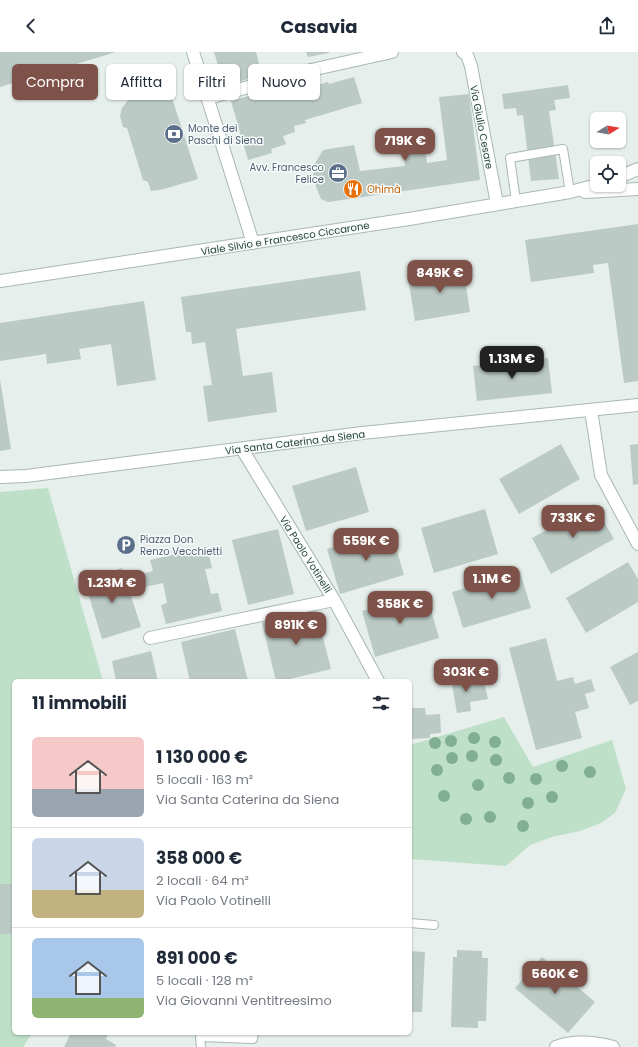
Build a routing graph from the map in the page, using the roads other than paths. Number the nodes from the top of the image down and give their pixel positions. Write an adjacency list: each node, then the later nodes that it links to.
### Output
1 (193, 52): 4 (street)
2 (392, 52): 5 (street)
3 (463, 52): 13 (street, Via Giulio Cesare)
4 (197, 64)
5 (240, 89)
6 (209, 100): 14 (street)
7 (638, 169): 8 (street)
8 (626, 174)
9 (590, 187): 11 (street, Viale Silvio e Francesco Ciccarone)
10 (638, 189): 11 (street, Viale Silvio e Francesco Ciccarone)
11 (570, 192): 12 (street, Viale Silvio e Francesco Ciccarone); 12 (lane)
12 (516, 201): 13 (street, Viale Silvio e Francesco Ciccarone)
13 (497, 204): 14 (street, Viale Silvio e Francesco Ciccarone)
14 (252, 243): 15 (street, Viale Silvio e Francesco Ciccarone)
15 (0, 281)
16 (638, 405): 17 (street, Via Santa Caterina da Siena)
17 (591, 410): 18 (street, Via Santa Caterina da Siena); 20 (street)
18 (242, 449): 19 (street, Via Santa Caterina da Siena); 21 (street, Via Paolo Votinelli)
19 (0, 476)
20 (638, 544)
21 (334, 600): 22 (street); 23 (street, Via Paolo Votinelli)
22 (150, 638)
23 (377, 679)
24 (412, 923): 25 (lane)
25 (434, 925)
26 (254, 1035): 27 (lane)
27 (201, 1047)
28 (556, 1047): 29 (street)
29 (613, 1047)

